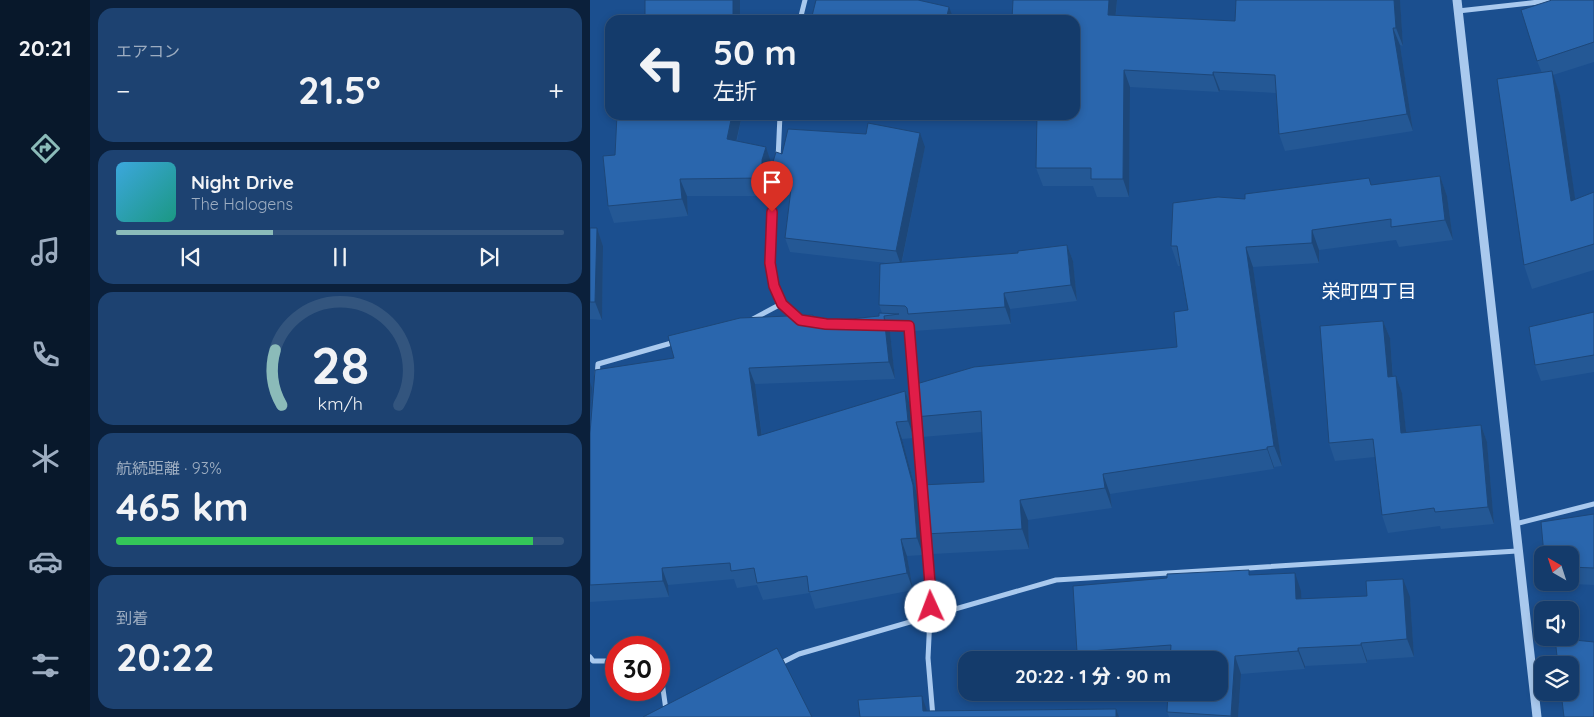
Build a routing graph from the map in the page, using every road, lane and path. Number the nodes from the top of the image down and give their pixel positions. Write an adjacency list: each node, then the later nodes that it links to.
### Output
1 (805, 0): 5 (street)
2 (1457, 0): 4 (street)
3 (1557, 0): 4 (street)
4 (1458, 11): 17 (street)
5 (801, 15)
6 (780, 120): 7 (street)
7 (782, 304): 8 (street); 9 (street)
8 (809, 321)
9 (744, 322)
10 (891, 326): 13 (street)
11 (680, 340): 12 (street)
12 (596, 384)
13 (914, 394)
14 (916, 413): 15 (street)
15 (923, 500)
16 (1594, 504): 17 (street)
17 (1515, 524): 19 (street)
18 (926, 529): 20 (street)
19 (1517, 551): 20 (street); 27 (street)
20 (930, 617): 23 (street); 26 (street)
21 (590, 657): 22 (street)
22 (605, 660)
23 (773, 667)
24 (665, 701): 25 (street)
25 (667, 717)
26 (932, 717)
27 (1537, 717)

